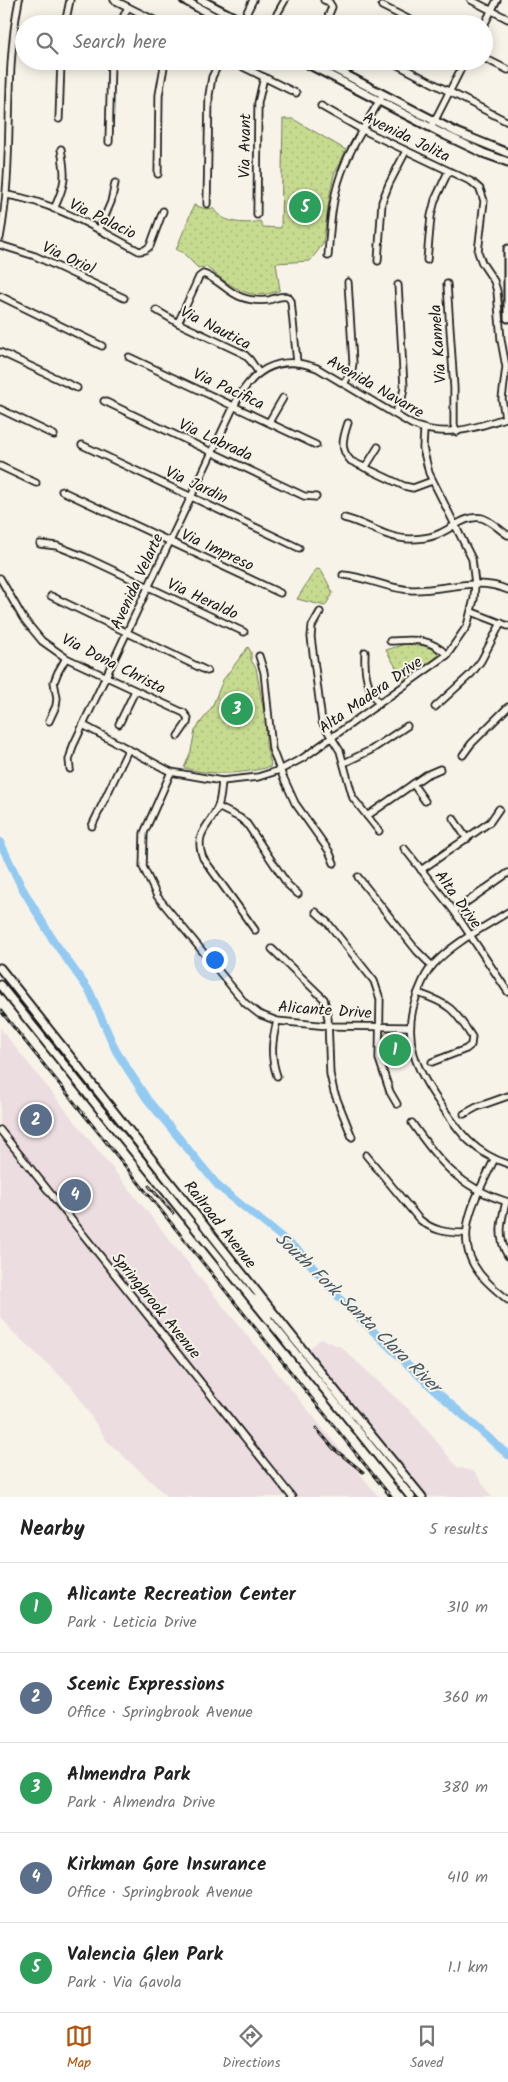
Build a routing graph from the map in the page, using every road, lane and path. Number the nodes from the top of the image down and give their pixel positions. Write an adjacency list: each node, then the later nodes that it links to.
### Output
1 (20, 0): 15 (street)
2 (70, 0): 16 (street)
3 (114, 0): 12 (street)
4 (184, 0): 19 (main road)
5 (202, 0): 20 (main road)
6 (252, 0): 21 (street)
7 (284, 0): 14 (street)
8 (324, 0): 22 (street)
9 (471, 0): 13 (street)
10 (497, 0): 13 (street)
11 (382, 6): 23 (street)
12 (128, 7): 17 (street); 18 (street)
13 (492, 11): 24 (street); 25 (street)
14 (277, 14)
15 (17, 15)
16 (67, 15)
17 (124, 15)
18 (144, 15)
19 (212, 15)
20 (229, 15)
21 (246, 15)
22 (329, 15)
23 (400, 15)
24 (490, 15)
25 (508, 19)
26 (15, 22): 55 (street)
27 (493, 62): 37 (street)
28 (61, 70): 43 (street)
29 (111, 70): 47 (street)
30 (163, 70): 53 (street)
31 (216, 70): 56 (street)
32 (250, 70): 38 (street)
33 (321, 70): 41 (main road)
34 (334, 70): 41 (main road)
35 (407, 70): 39 (street)
36 (461, 70): 39 (street)
37 (508, 70)
38 (264, 77): 40 (street); 59 (street, Via Avant)
39 (450, 92): 44 (street); 45 (street)
40 (296, 93)
41 (381, 98): 45 (main road); 46 (street)
42 (321, 106): 46 (street, Avenida Jolita)
43 (60, 119)
44 (508, 122)
45 (433, 124): 50 (main road); 51 (main road)
46 (363, 130): 49 (street, Avenida Jolita); 64 (street)
47 (109, 142)
48 (61, 149): 57 (street)
49 (406, 151): 52 (street, Avenida Jolita); 66 (street)
50 (508, 153)
51 (508, 162)
52 (448, 172): 65 (street); 87 (street, Avenida Jolita)
53 (158, 174)
54 (115, 183): 60 (street)
55 (7, 195): 57 (street, Via Palacio); 61 (street)
56 (207, 204)
57 (54, 209): 60 (street, Via Palacio)
58 (163, 210): 60 (street, Via Palacio)
59 (257, 215)
60 (99, 230)
61 (0, 238)
62 (0, 245): 71 (street, Via Oriol)
63 (508, 249): 73 (main road)
64 (328, 256)
65 (427, 260)
66 (378, 261)
67 (348, 282): 80 (street)
68 (398, 284): 86 (street)
69 (447, 284): 91 (street, Via Kannela)
70 (0, 296): 75 (street)
71 (124, 298)
72 (156, 310): 74 (street, Via Nautica)
73 (508, 318)
74 (178, 323): 78 (street); 79 (street, Via Nautica)
75 (102, 346)
76 (0, 352): 81 (street)
77 (129, 358): 84 (street, Via Pacifica)
78 (297, 363): 79 (street, Avenida Navarre); 80 (street, Avenida Navarre)
79 (260, 373): 84 (street, Avenida Velarte)
80 (344, 384): 86 (street, Avenida Navarre)
81 (77, 388)
82 (283, 398): 88 (street)
83 (104, 401): 96 (street, Via Labrada)
84 (234, 406): 88 (street, Via Pacifica); 96 (street, Avenida Velarte)
85 (0, 409): 92 (street)
86 (395, 414): 90 (street, Avenida Navarre)
87 (507, 417): 91 (street, Avenida Navarre)
88 (269, 422): 93 (street, Via Pacifica)
89 (348, 423): 98 (street)
90 (424, 430): 91 (street, Avenida Navarre); 99 (street, Alta Madera Drive)
91 (457, 432)
92 (54, 435)
93 (316, 445)
94 (82, 446): 102 (street, Via Jardin)
95 (378, 447): 98 (street)
96 (212, 452): 102 (street, Avenida Velarte); 103 (street, Via Labrada)
97 (0, 466): 100 (street)
98 (365, 468): 99 (street)
99 (432, 481): 105 (street, Alta Madera Drive)
100 (36, 483)
101 (62, 491): 107 (street, Via Impreso)
102 (191, 497): 107 (street, Avenida Velarte); 109 (street, Via Jardin)
103 (316, 497)
104 (344, 518): 105 (street)
105 (456, 526): 106 (street); 112 (street, Alta Madera Drive)
106 (508, 535)
107 (170, 542): 113 (street, Avenida Velarte); 115 (street, Via Impreso)
108 (40, 544): 113 (street, Via Heraldo)
109 (299, 548)
110 (343, 575): 112 (street)
111 (0, 578): 127 (street, Via Dona Christa)
112 (475, 584): 114 (street); 118 (street, Alta Madera Drive)
113 (148, 587): 121 (street, Avenida Velarte); 122 (street, Via Heraldo)
114 (508, 590)
115 (280, 594)
116 (51, 596): 121 (street)
117 (320, 612): 139 (street)
118 (472, 612): 119 (street); 125 (street, Alta Madera Drive)
119 (501, 623): 120 (street); 132 (street)
120 (508, 626)
121 (127, 632): 128 (street); 129 (street, Avenida Velarte)
122 (244, 632)
123 (390, 640): 125 (street)
124 (365, 652): 131 (street)
125 (447, 655): 131 (street, Alta Madera Drive)
126 (259, 656): 145 (street)
127 (66, 658): 129 (street, Via Dona Christa); 134 (street)
128 (208, 671)
129 (106, 677): 130 (street, Via Dona Christa); 136 (street, Avenida Velarte)
130 (135, 691): 135 (street); 138 (street, Via Dona Christa)
131 (379, 704): 139 (street, Alta Madera Drive)
132 (435, 707)
133 (508, 708): 141 (street)
134 (49, 721)
135 (119, 724)
136 (84, 725): 140 (street, Alta Madera Drive); 143 (street, Avenida Velarte)
137 (407, 726): 142 (street)
138 (178, 736)
139 (332, 738): 142 (street); 145 (street, Alta Madera Drive)
140 (128, 750): 146 (street, Alta Madera Drive); 154 (street)
141 (463, 755)
142 (344, 763): 152 (street)
143 (70, 769)
144 (440, 769): 148 (street)
145 (280, 770): 147 (street, Alta Madera Drive); 158 (street)
146 (171, 772): 147 (street, Alta Madera Drive); 174 (street, Alicante Drive)
147 (222, 781): 150 (street)
148 (413, 784): 149 (street); 152 (street)
149 (425, 801)
150 (218, 806): 162 (street); 166 (street)
151 (499, 809): 156 (street)
152 (366, 816): 155 (street)
153 (453, 818): 156 (street)
154 (92, 826)
155 (379, 831)
156 (466, 839): 159 (street)
157 (404, 848): 159 (street, Alta Drive)
158 (334, 863)
159 (421, 870): 163 (street, Alta Drive)
160 (508, 873): 163 (street)
161 (358, 877): 169 (street)
162 (298, 894)
163 (454, 911): 167 (street, Alta Drive)
164 (316, 912): 176 (street)
165 (508, 912): 167 (street)
166 (255, 930)
167 (470, 936): 169 (street); 172 (street, Alta Drive)
168 (272, 949): 175 (street)
169 (432, 966): 173 (street)
170 (0, 968): 195 (main road, Railroad Avenue)
171 (0, 985): 193 (main road, Railroad Avenue)
172 (508, 992)
173 (418, 993): 177 (street); 178 (street)
174 (277, 1022): 175 (street, Alicante Drive); 179 (street)
175 (328, 1026): 176 (street, Alicante Drive); 185 (street)
176 (379, 1027): 177 (street, Alicante Drive); 181 (street)
177 (409, 1027): 187 (street)
178 (432, 1062)
179 (276, 1076)
180 (508, 1096): 182 (street)
181 (397, 1104)
182 (464, 1114)
183 (412, 1123): 189 (street)
184 (0, 1130): 196 (street, Springbrook Avenue)
185 (352, 1137)
186 (366, 1155): 191 (street)
187 (494, 1160): 188 (street); 189 (street)
188 (508, 1164)
189 (480, 1190): 190 (street); 191 (street)
190 (507, 1202): 192 (street)
191 (465, 1233): 194 (street)
192 (508, 1256)
193 (250, 1298): 195 (main road); 197 (main road, Railroad Avenue)
194 (508, 1300)
195 (285, 1326): 198 (main road, Railroad Avenue)
196 (292, 1497)
197 (410, 1497)
198 (422, 1497)

